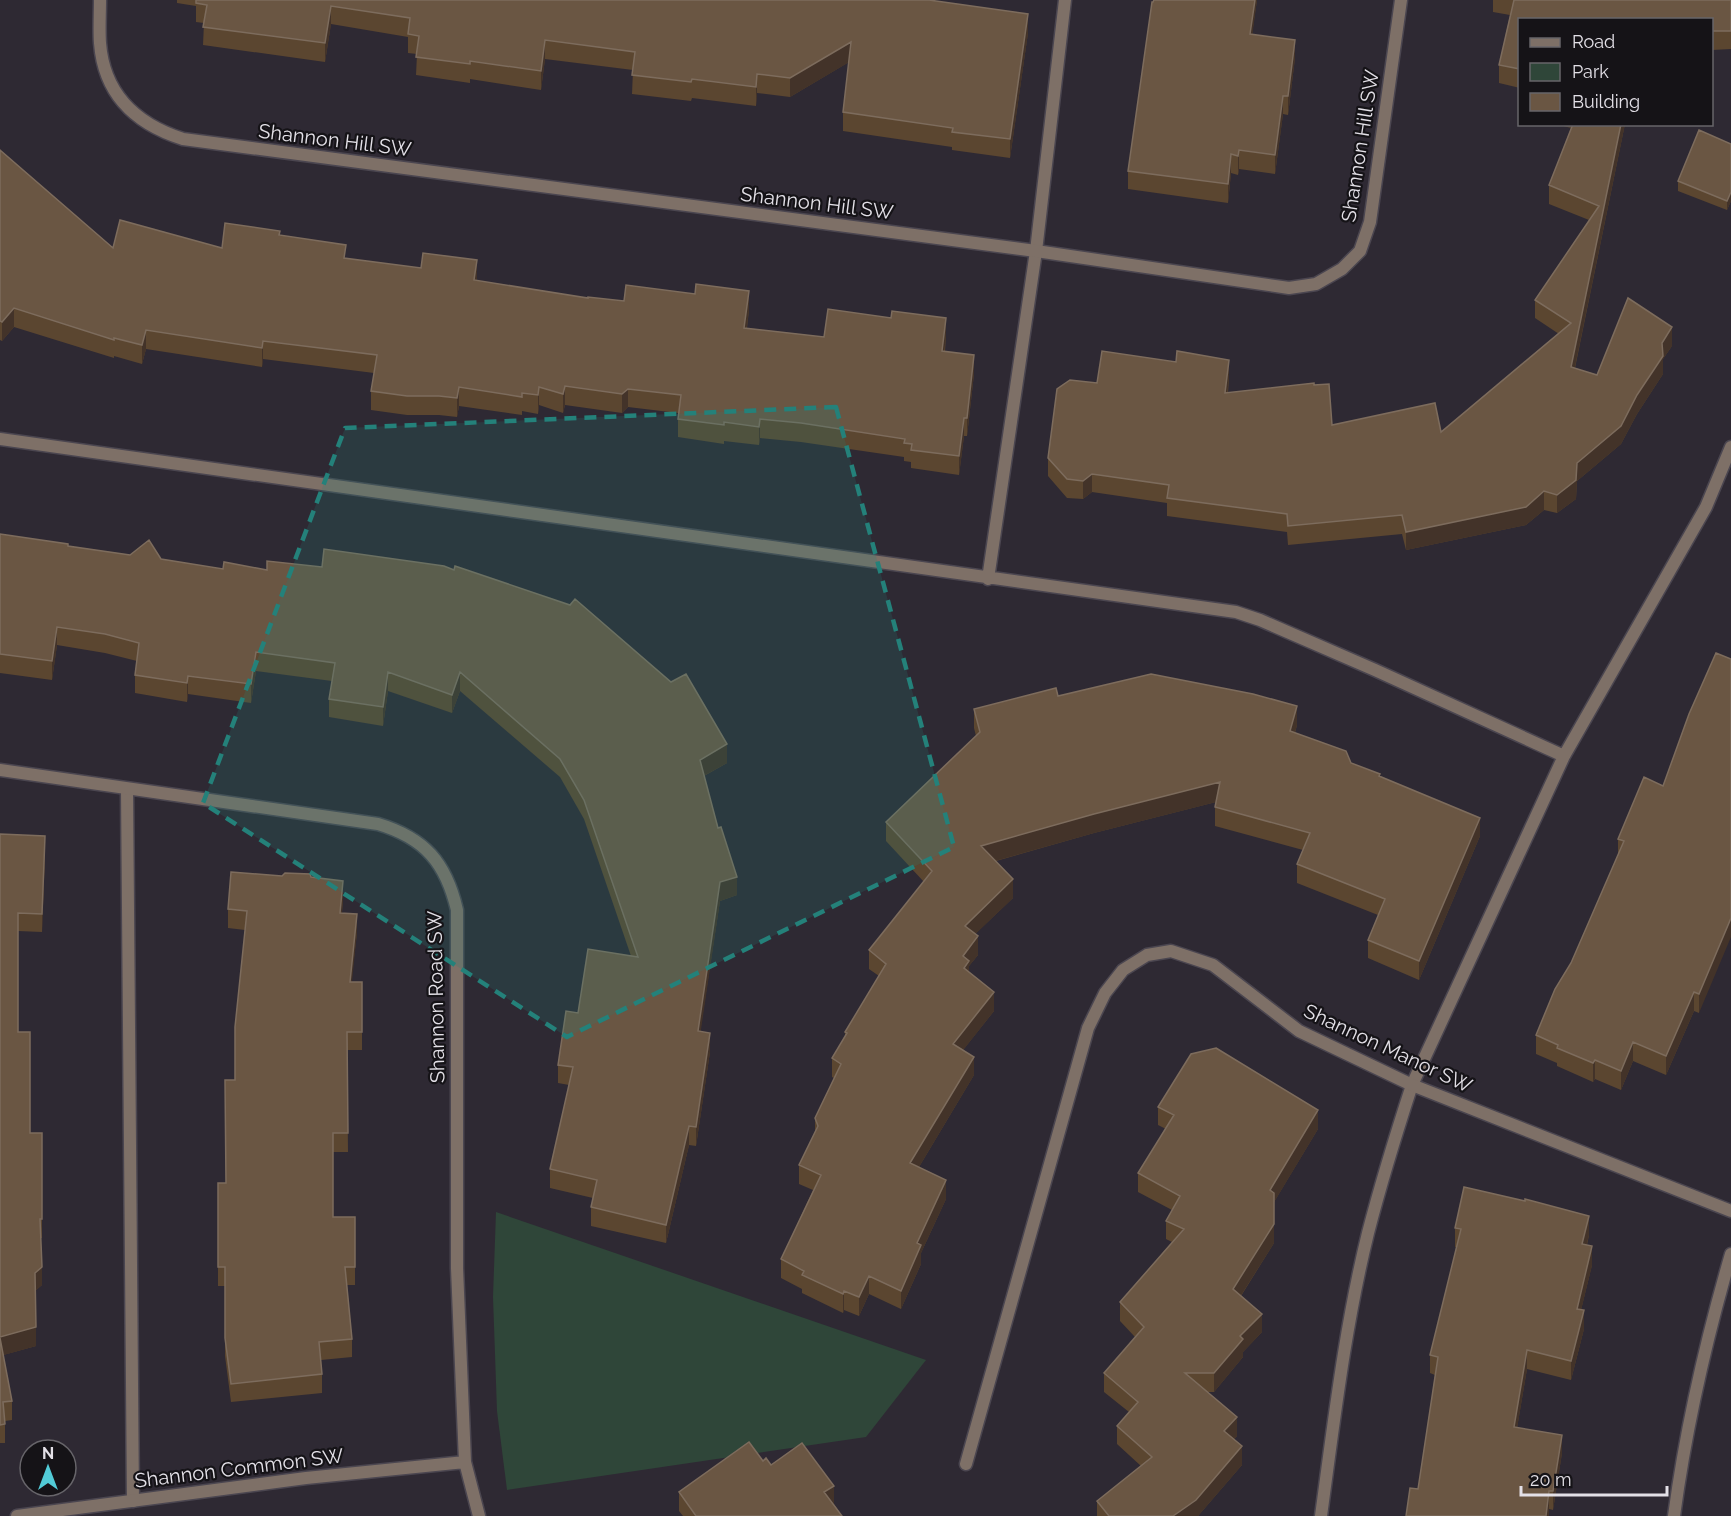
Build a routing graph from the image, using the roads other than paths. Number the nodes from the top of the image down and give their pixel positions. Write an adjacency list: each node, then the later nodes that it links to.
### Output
1 (100, 0): 4 (street, Shannon Hill SW)
2 (1065, 0): 4 (street)
3 (1401, 0): 4 (street, Shannon Hill SW)
4 (1036, 251): 7 (street)
5 (0, 439): 7 (street)
6 (1731, 447): 8 (street)
7 (988, 579): 8 (street)
8 (1564, 756): 11 (street)
9 (0, 771): 10 (street, Shannon Road SW)
10 (127, 789): 14 (street, Shannon Road SW); 16 (street)
11 (1412, 1085): 12 (street, Shannon Manor SW); 15 (street, Shannon Manor SW); 19 (street)
12 (1731, 1212)
13 (1731, 1254): 20 (street)
14 (465, 1462): 16 (street, Shannon Common SW); 18 (street, Shannon Road SW)
15 (966, 1464)
16 (133, 1501): 17 (street, Shannon Common SW)
17 (17, 1516)
18 (479, 1516)
19 (1321, 1516)
20 (1674, 1516)

